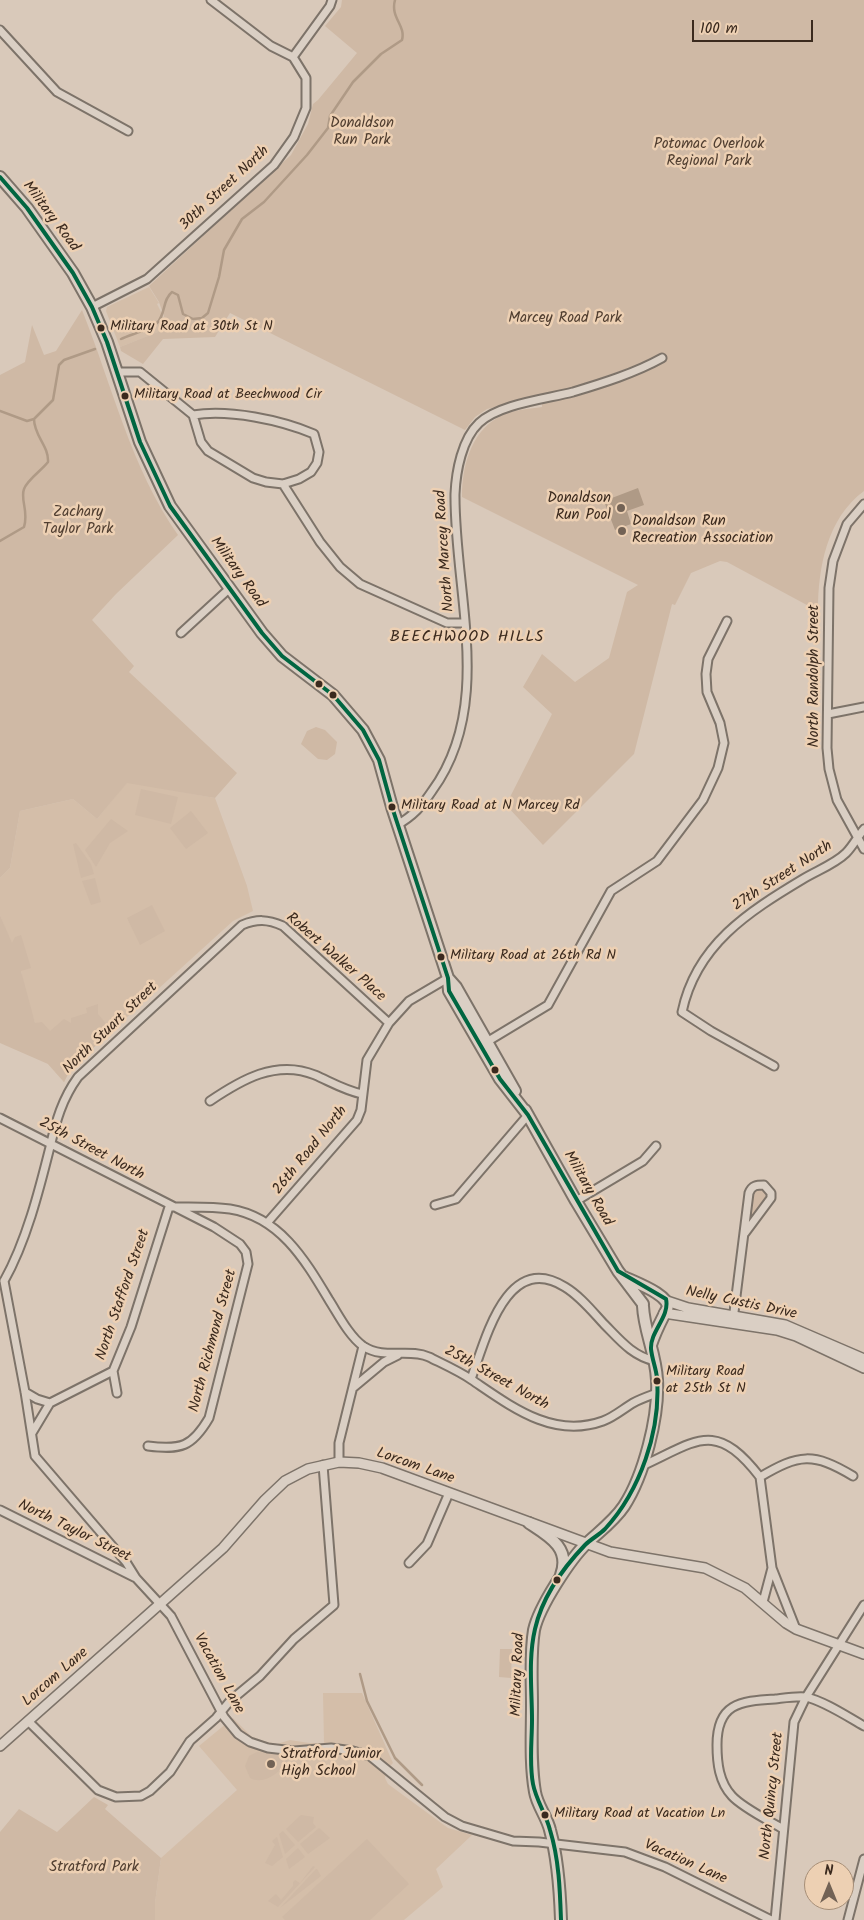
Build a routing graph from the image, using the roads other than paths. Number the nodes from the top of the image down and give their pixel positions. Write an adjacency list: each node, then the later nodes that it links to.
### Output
1 (211, 0): 4 (street)
2 (332, 0): 4 (street)
3 (0, 30): 5 (street)
4 (293, 57): 7 (street, 30th Street North)
5 (128, 131)
6 (0, 177): 7 (main road, Military Road)
7 (92, 307): 9 (main road, Military Road)
8 (662, 358): 15 (street, North Marcey Road)
9 (118, 372): 10 (street); 13 (main road, Military Road)
10 (193, 415): 11 (street); 11 (street)
11 (283, 484): 15 (street)
12 (864, 504): 18 (street, North Randolph Street)
13 (230, 588): 16 (street); 19 (main road, Military Road)
14 (727, 622): 26 (street)
15 (465, 624): 19 (street, North Marcey Road)
16 (180, 633)
17 (864, 707): 18 (street)
18 (828, 714): 21 (street, North Randolph Street)
19 (397, 825): 24 (main road, Military Road)
20 (864, 829): 21 (street, 27th Street North)
21 (858, 836): 22 (street, North Randolph Street); 27 (street, 27th Street North)
22 (864, 849)
23 (260, 919): 25 (street, Robert Walker Place); 32 (street, North Stuart Street)
24 (448, 978): 25 (street, 26th Road North); 26 (main road, Military Road)
25 (389, 1023): 28 (street, 26th Road North)
26 (484, 1044): 30 (main road, Military Road)
27 (774, 1066)
28 (362, 1094): 29 (street); 38 (street, 26th Road North)
29 (210, 1101)
30 (528, 1116): 34 (main road, Military Road); 35 (street)
31 (0, 1118): 32 (street, 25th Street North)
32 (50, 1145): 36 (street, 25th Street North); 41 (street, North Stuart Street)
33 (656, 1146): 34 (street)
34 (576, 1200): 40 (main road, Military Road)
35 (435, 1205)
36 (169, 1207): 37 (street, 25th Street North); 38 (street, 25th Street North); 54 (street, North Stafford Street)
37 (203, 1222): 62 (street, North Richmond Street)
38 (267, 1223): 49 (street, 25th Street North)
39 (745, 1233): 39 (street); 46 (street)
40 (623, 1276): 42 (main road); 44 (main road, Military Road)
41 (2, 1280): 57 (street, Vacation Lane)
42 (653, 1292): 43 (main road); 44 (main road)
43 (667, 1301): 45 (main road); 46 (street, Nelly Custis Drive)
44 (643, 1305): 45 (main road); 48 (main road, Military Road)
45 (664, 1313): 46 (street, Nelly Custis Drive); 48 (main road)
46 (733, 1319): 47 (street, Nelly Custis Drive)
47 (798, 1333): 51 (street, Nelly Custis Drive); 53 (street, Nelly Custis Drive)
48 (650, 1345): 52 (main road, Military Road)
49 (363, 1346): 50 (street, 25th Street North); 56 (street)
50 (398, 1355): 55 (street, 25th Street North); 56 (street)
51 (864, 1359)
52 (655, 1361): 55 (street); 59 (main road, Military Road)
53 (864, 1368)
54 (113, 1371): 58 (street, North Stafford Street); 60 (street)
55 (471, 1379): 59 (street, 25th Street North)
56 (354, 1387): 63 (street)
57 (25, 1392): 60 (street); 61 (street, Vacation Lane)
58 (116, 1393)
59 (657, 1393): 65 (main road, Military Road)
60 (50, 1403): 61 (street)
61 (32, 1433): 74 (street, Vacation Lane)
62 (148, 1446)
63 (339, 1462): 64 (street, Lorcom Lane); 68 (street, Lorcom Lane)
64 (322, 1465): 76 (street, Lorcom Lane); 83 (street)
65 (642, 1466): 67 (street); 71 (main road, Military Road)
66 (853, 1476): 67 (street)
67 (760, 1477): 73 (street)
68 (449, 1493): 70 (street, Lorcom Lane); 72 (street)
69 (0, 1510): 74 (street, North Taylor Street)
70 (529, 1523): 71 (street, Lorcom Lane); 75 (main road)
71 (586, 1544): 75 (main road, Military Road); 77 (street, Lorcom Lane)
72 (409, 1563)
73 (772, 1568): 77 (street); 79 (street)
74 (136, 1578): 76 (street, Vacation Lane)
75 (555, 1586): 88 (main road, Military Road)
76 (161, 1602): 83 (street, Vacation Lane); 84 (street, Lorcom Lane)
77 (763, 1602): 79 (street, Lorcom Lane)
78 (864, 1604): 80 (street, North Quincy Street)
79 (796, 1629): 80 (street, Lorcom Lane)
80 (839, 1646): 81 (street, Lorcom Lane); 82 (street, North Quincy Street)
81 (864, 1654)
82 (806, 1697): 85 (street); 87 (street, North Quincy Street); 87 (street)
83 (221, 1712): 84 (street); 88 (street, Vacation Lane)
84 (28, 1721): 86 (street, Lorcom Lane)
85 (864, 1726)
86 (0, 1746)
87 (783, 1829): 91 (street, North Quincy Street)
88 (554, 1845): 90 (main road, Military Road); 91 (street, Vacation Lane)
89 (864, 1859): 92 (street)
90 (561, 1920)
91 (773, 1920)
92 (848, 1920)

